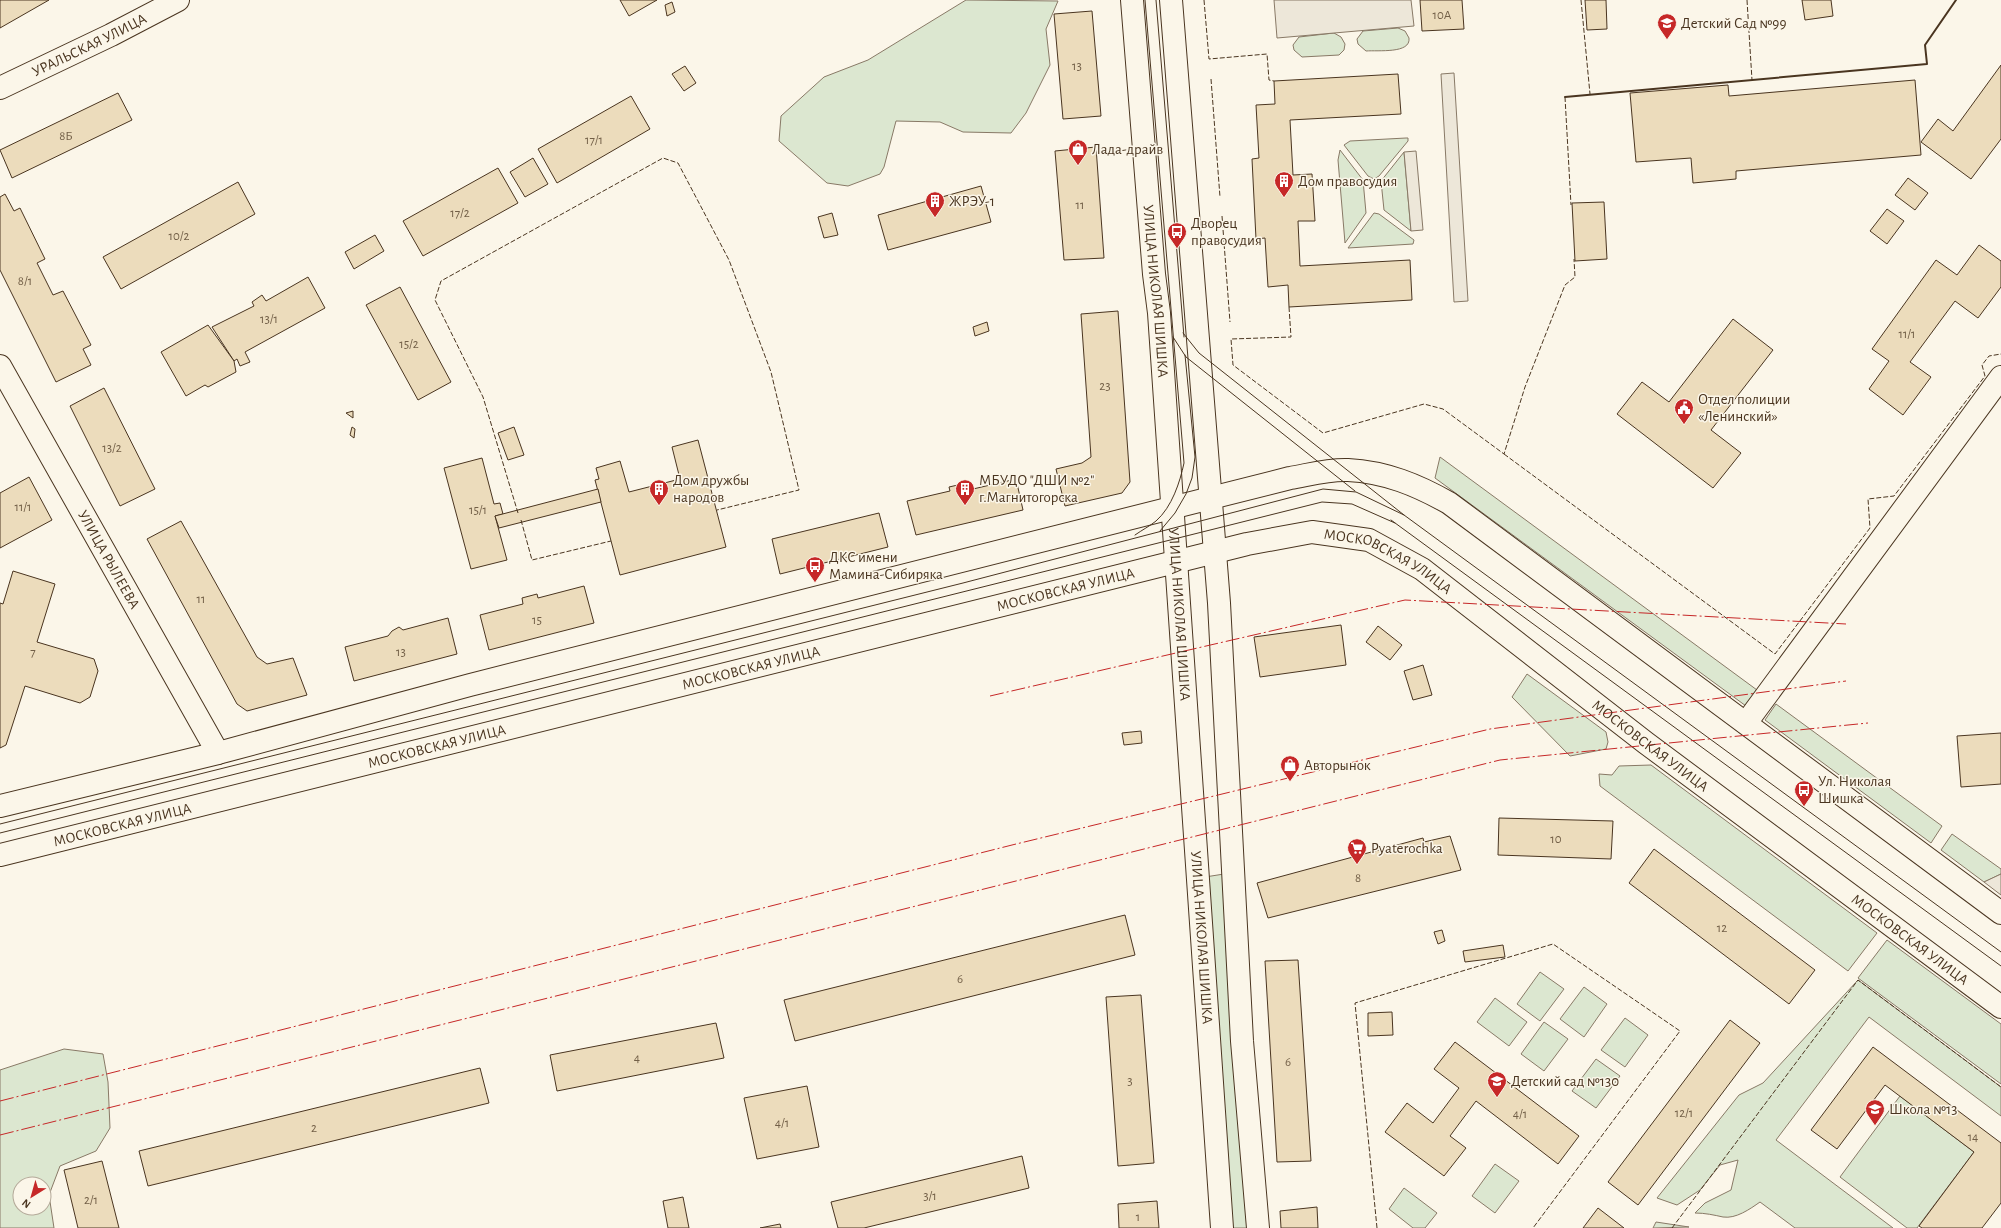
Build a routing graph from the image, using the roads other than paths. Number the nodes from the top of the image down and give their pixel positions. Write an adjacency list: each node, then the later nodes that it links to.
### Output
1 (178, 0): 4 (main road, УРАЛЬСКАЯ УЛИЦА)
2 (1132, 0): 8 (main road, УЛИЦА НИКОЛАЯ ШИШКА)
3 (1171, 0): 7 (main road)
4 (0, 88)
5 (0, 366): 12 (main road, УЛИЦА РЫЛЕЕВА)
6 (2001, 377): 11 (main road)
7 (1211, 498): 8 (main road); 9 (main road); 11 (main road)
8 (1173, 507): 10 (main road, УЛИЦА НИКОЛАЯ ШИШКА); 12 (main road)
9 (1215, 552): 10 (main road, МОСКОВСКАЯ УЛИЦА); 16 (main road, МОСКОВСКАЯ УЛИЦА); 18 (main road)
10 (1177, 561): 14 (main road, МОСКОВСКАЯ УЛИЦА); 17 (main road, УЛИЦА НИКОЛАЯ ШИШКА)
11 (1746, 723): 15 (main road)
12 (218, 753): 13 (main road)
13 (0, 806)
14 (0, 854)
15 (2001, 912)
16 (2001, 1007)
17 (1222, 1228)
18 (1258, 1228)

